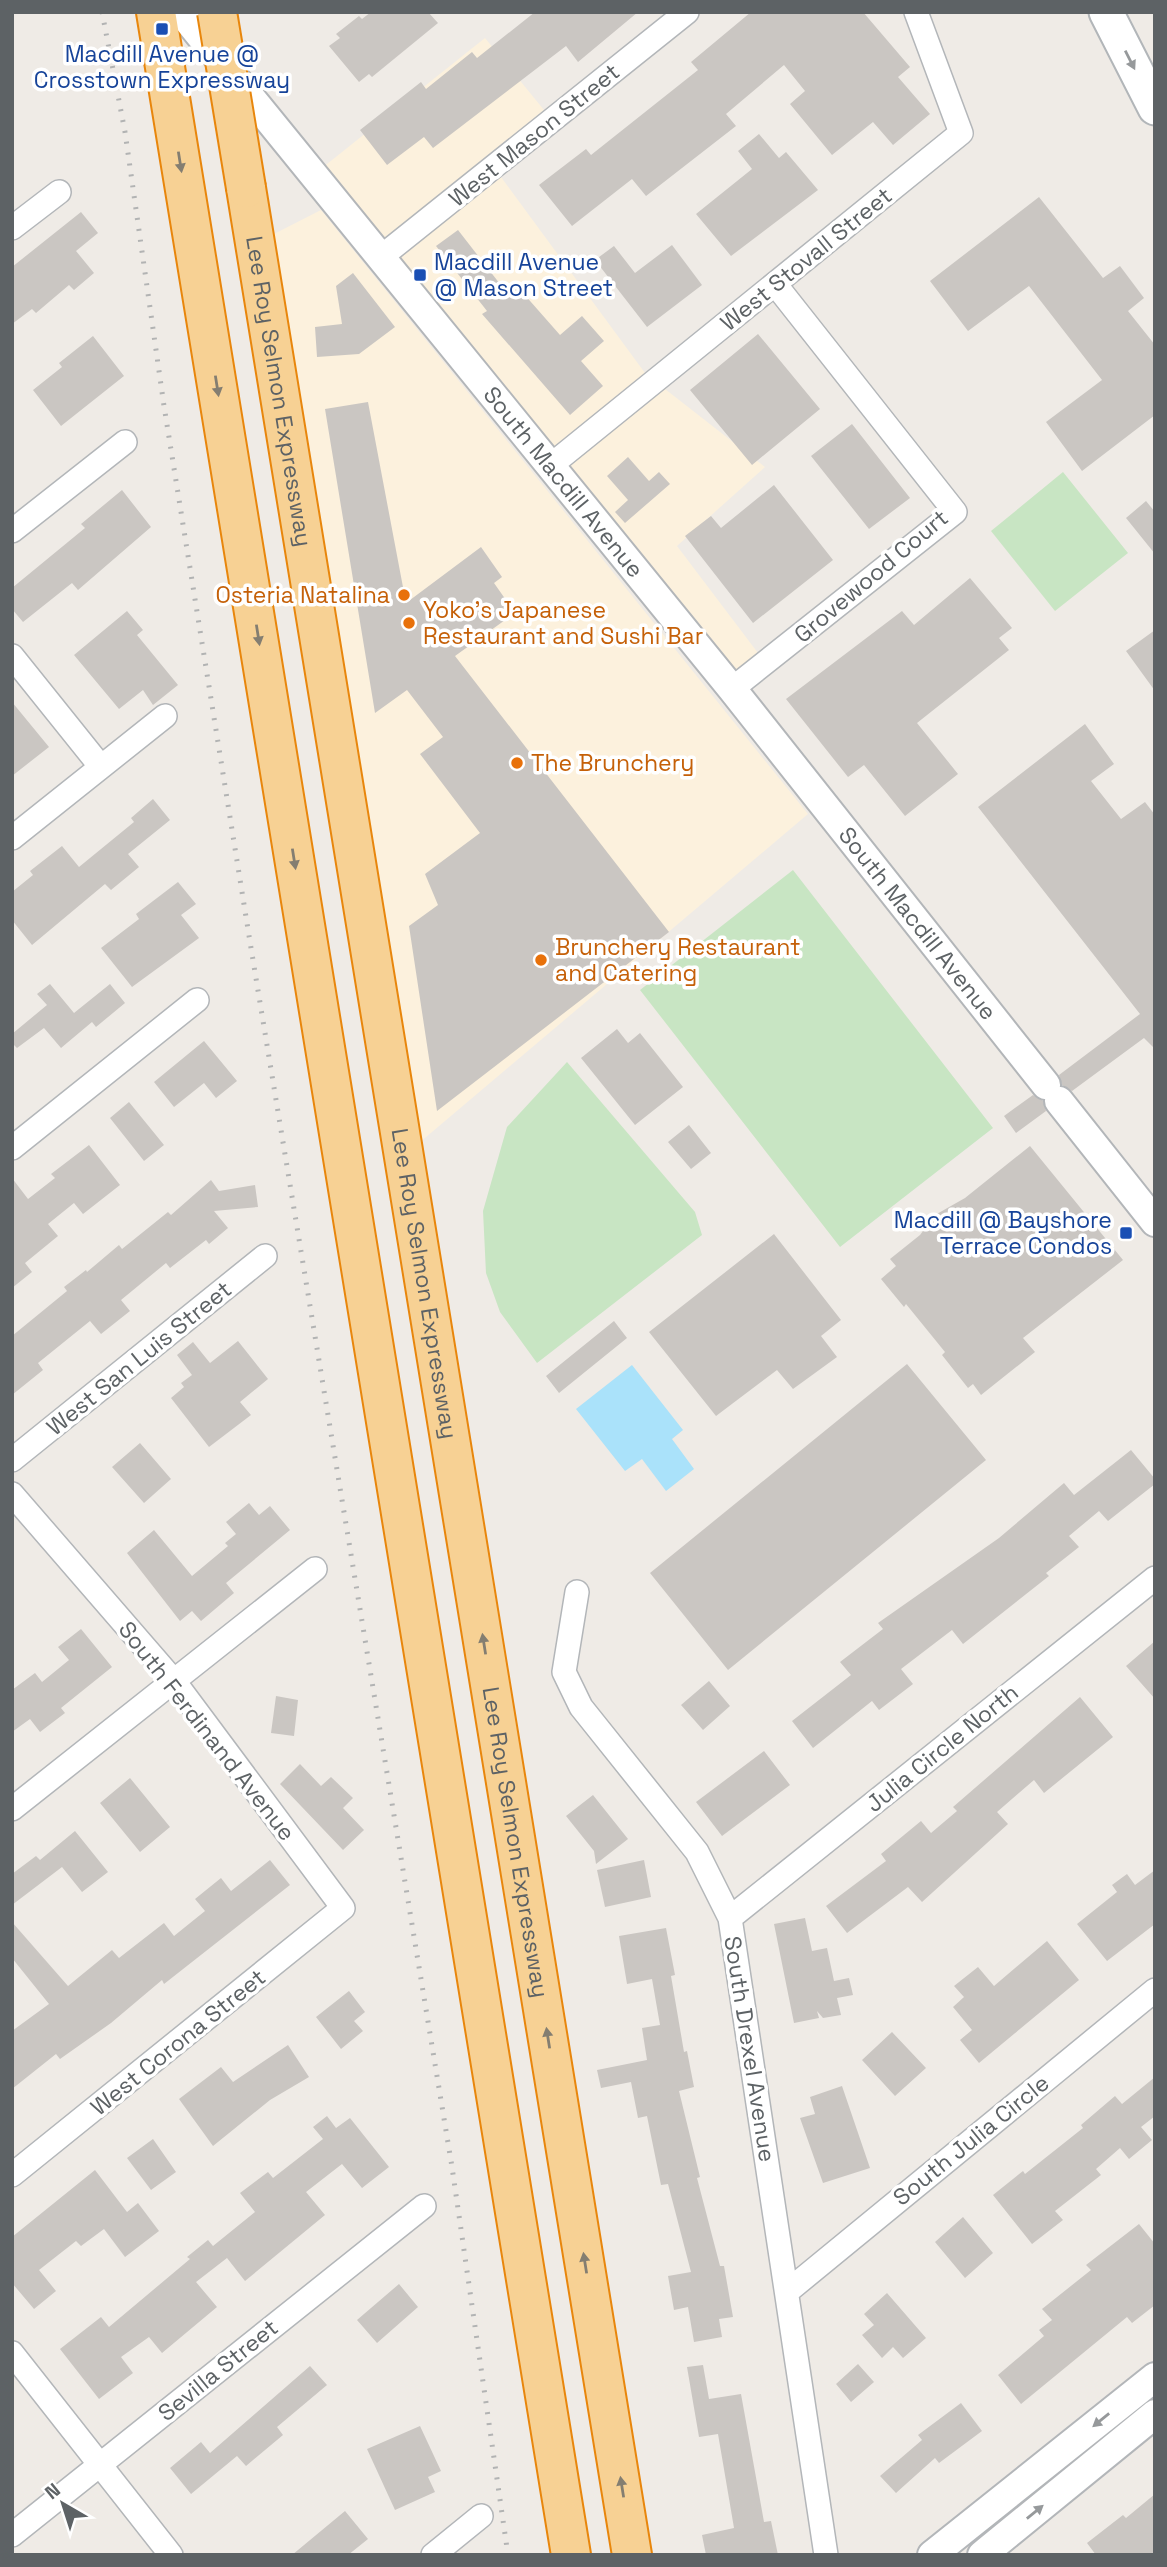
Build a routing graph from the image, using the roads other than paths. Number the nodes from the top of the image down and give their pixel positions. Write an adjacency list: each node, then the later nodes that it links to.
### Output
1 (156, 12): 45 (highway, one-way to 45)
2 (181, 12): 10 (street, South Macdill Avenue)
3 (217, 12): 46 (highway, Lee Roy Selmon Expressway, one-way to 3, bridge)
4 (687, 12): 10 (street, West Mason Street)
5 (916, 12): 11 (street, West Stovall Street)
6 (1106, 12): 7 (main road, one-way to 7)
7 (1155, 108)
8 (59, 192): 9 (street)
9 (12, 228)
10 (381, 257): 13 (street, South Macdill Avenue)
11 (775, 284): 13 (street, West Stovall Street); 16 (street, Grovewood Court)
12 (125, 442): 14 (street)
13 (550, 466): 16 (street, South Macdill Avenue)
14 (12, 531)
15 (12, 656): 18 (street)
16 (732, 690): 22 (street, South Macdill Avenue)
17 (165, 716): 18 (street)
18 (101, 767): 19 (street)
19 (12, 838)
20 (197, 1000): 21 (street)
21 (12, 1148)
22 (1155, 1222)
23 (265, 1256): 24 (street, West San Luis Street)
24 (12, 1460)
25 (12, 1494): 29 (street, South Ferdinand Avenue)
26 (314, 1569): 29 (street)
27 (1155, 1578): 32 (street, Julia Circle North)
28 (577, 1592): 32 (street, South Drexel Avenue)
29 (174, 1681): 30 (street); 31 (street, South Ferdinand Avenue)
30 (12, 1810)
31 (343, 1908): 34 (street, West Corona Street)
32 (730, 1918): 36 (street, South Drexel Avenue)
33 (1155, 1990): 36 (street, South Julia Circle)
34 (12, 2175)
35 (424, 2206): 40 (street, Sevilla Street)
36 (788, 2291): 47 (street, South Drexel Avenue)
37 (12, 2353): 40 (street)
38 (1152, 2386): 48 (street, one-way to 48)
39 (1155, 2414): 49 (street, one-way to 39)
40 (100, 2465): 42 (street, Sevilla Street); 43 (street)
41 (481, 2516): 44 (street)
42 (12, 2535)
43 (171, 2555)
44 (433, 2555)
45 (571, 2555)
46 (632, 2555)
47 (826, 2555)
48 (932, 2555)
49 (982, 2555)

